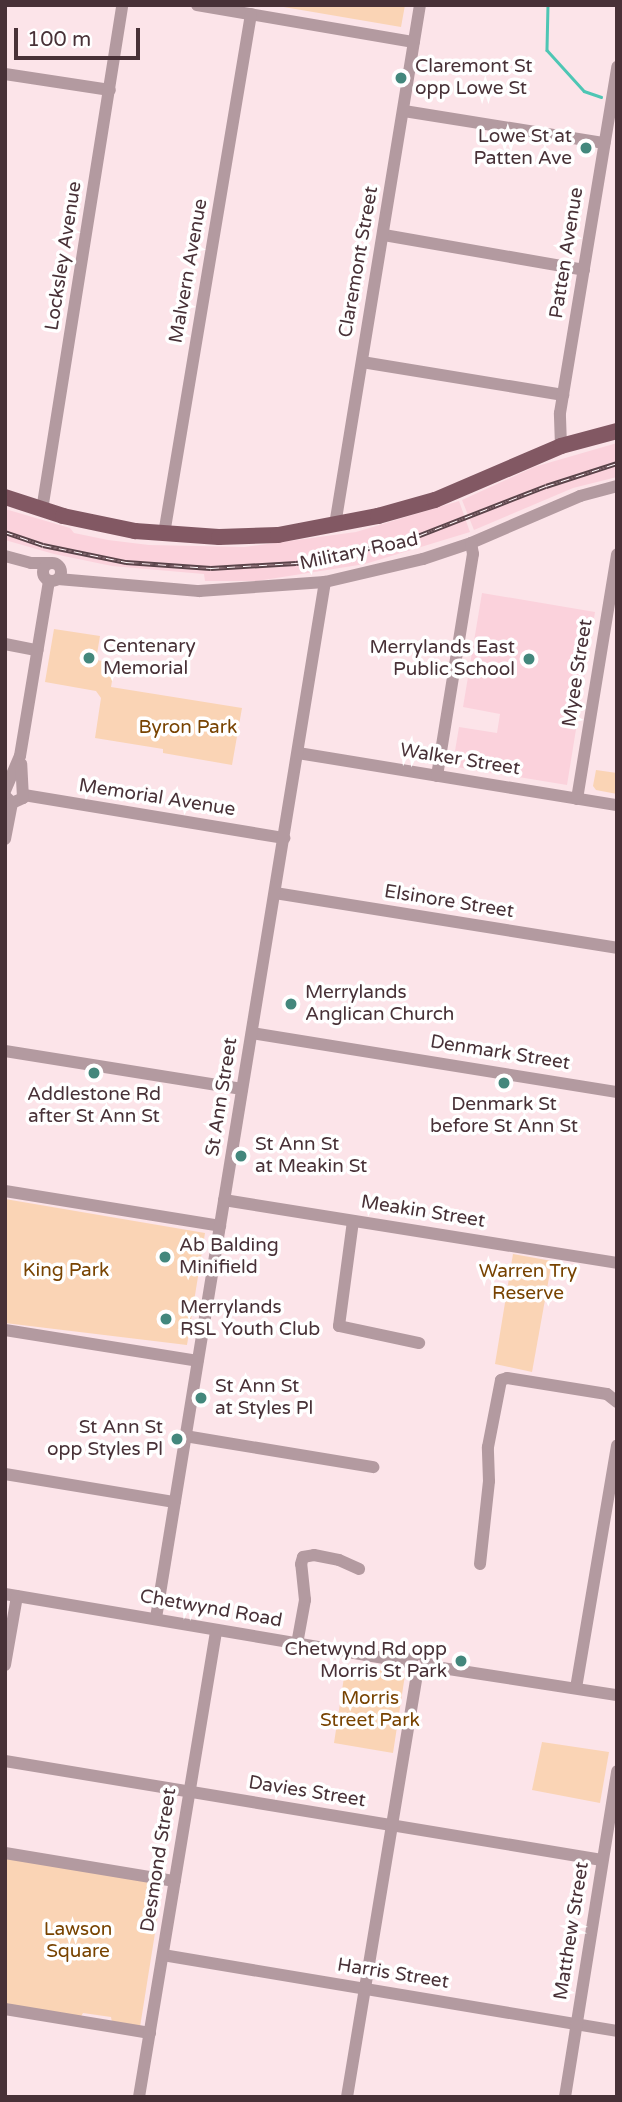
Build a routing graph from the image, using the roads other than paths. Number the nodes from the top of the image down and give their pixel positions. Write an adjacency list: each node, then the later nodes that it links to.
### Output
1 (197, 5): 4 (street)
2 (420, 5): 5 (street, Claremont Street)
3 (123, 6): 8 (street, Locksley Avenue)
4 (251, 14): 5 (street); 21 (street, Malvern Avenue)
5 (414, 42): 9 (street, Claremont Street)
6 (617, 67): 10 (street, Patten Avenue)
7 (5, 74): 8 (street)
8 (110, 90): 19 (street, Locksley Avenue)
9 (404, 111): 10 (street); 11 (street, Claremont Street)
10 (604, 143): 12 (street, Patten Avenue)
11 (384, 235): 12 (street); 13 (street, Claremont Street)
12 (584, 270): 14 (street, Patten Avenue)
13 (362, 362): 14 (street); 20 (street, Claremont Street)
14 (563, 395): 16 (street, Patten Avenue)
15 (617, 431): 16 (main road)
16 (561, 446): 20 (main road)
17 (617, 486): 22 (street, Military Road)
18 (5, 497): 19 (main road)
19 (41, 510): 21 (main road)
20 (335, 525): 21 (main road)
21 (164, 534)
22 (471, 543): 26 (street, Military Road); 31 (street)
23 (617, 554): 34 (street, Myee Street)
24 (5, 557): 25 (street, Military Road)
25 (52, 573): 26 (street, Military Road); 28 (street)
26 (325, 582): 29 (street, St Ann Street)
27 (5, 644): 28 (street)
28 (37, 650): 30 (street)
29 (298, 753): 31 (street, Walker Street); 36 (street, St Ann Street)
30 (20, 757): 32 (street); 33 (street)
31 (437, 776): 34 (street, Walker Street)
32 (24, 792): 33 (street); 36 (street, Memorial Avenue)
33 (7, 793): 37 (street)
34 (577, 799): 35 (street, Walker Street)
35 (617, 805)
36 (284, 838): 38 (street, St Ann Street)
37 (5, 839)
38 (275, 893): 39 (street, Elsinore Street); 40 (street, St Ann Street)
39 (617, 948)
40 (252, 1033): 42 (street, St Ann Street); 43 (street, Denmark Street)
41 (5, 1051): 42 (street)
42 (243, 1089): 45 (street, St Ann Street)
43 (617, 1092)
44 (5, 1191): 47 (street)
45 (224, 1200): 46 (street, Meakin Street); 47 (street, St Ann Street)
46 (353, 1221): 48 (street, Meakin Street); 50 (street)
47 (220, 1226): 51 (street, St Ann Street)
48 (617, 1263)
49 (5, 1330): 51 (street)
50 (419, 1343)
51 (198, 1361): 53 (street, St Ann Street)
52 (617, 1402): 58 (street)
53 (185, 1436): 55 (street); 57 (street, St Ann Street)
54 (617, 1445): 68 (street)
55 (373, 1467)
56 (5, 1474): 57 (street)
57 (175, 1502): 61 (street, St Ann Street)
58 (480, 1564)
59 (359, 1569): 63 (street)
60 (11, 1595): 61 (street, Chetwynd Road); 65 (street)
61 (156, 1618): 62 (street, Chetwynd Road)
62 (216, 1630): 63 (street, Chetwynd Road); 72 (street, Desmond Street)
63 (297, 1644): 64 (street, Chetwynd Road)
64 (409, 1662): 66 (street); 67 (street)
65 (5, 1665)
66 (429, 1665): 67 (street); 68 (street)
67 (417, 1674): 73 (street)
68 (576, 1688): 69 (street)
69 (617, 1695)
70 (5, 1761): 72 (street, Davies Street)
71 (617, 1771): 74 (street, Matthew Street)
72 (189, 1792): 73 (street, Davies Street); 77 (street, Desmond Street)
73 (391, 1826): 76 (street, Davies Street); 79 (street)
74 (611, 1844): 76 (street, Matthew Street)
75 (5, 1853): 77 (street)
76 (603, 1860): 81 (street, Matthew Street)
77 (175, 1881): 78 (street, Desmond Street)
78 (163, 1955): 79 (street, Harris Street); 83 (street, Desmond Street)
79 (365, 1989): 81 (street, Harris Street); 85 (street)
80 (5, 2010): 83 (street)
81 (576, 2024): 82 (street, Harris Street); 86 (street, Matthew Street)
82 (617, 2031)
83 (150, 2033): 84 (street, Desmond Street)
84 (139, 2097)
85 (347, 2097)
86 (565, 2097)

